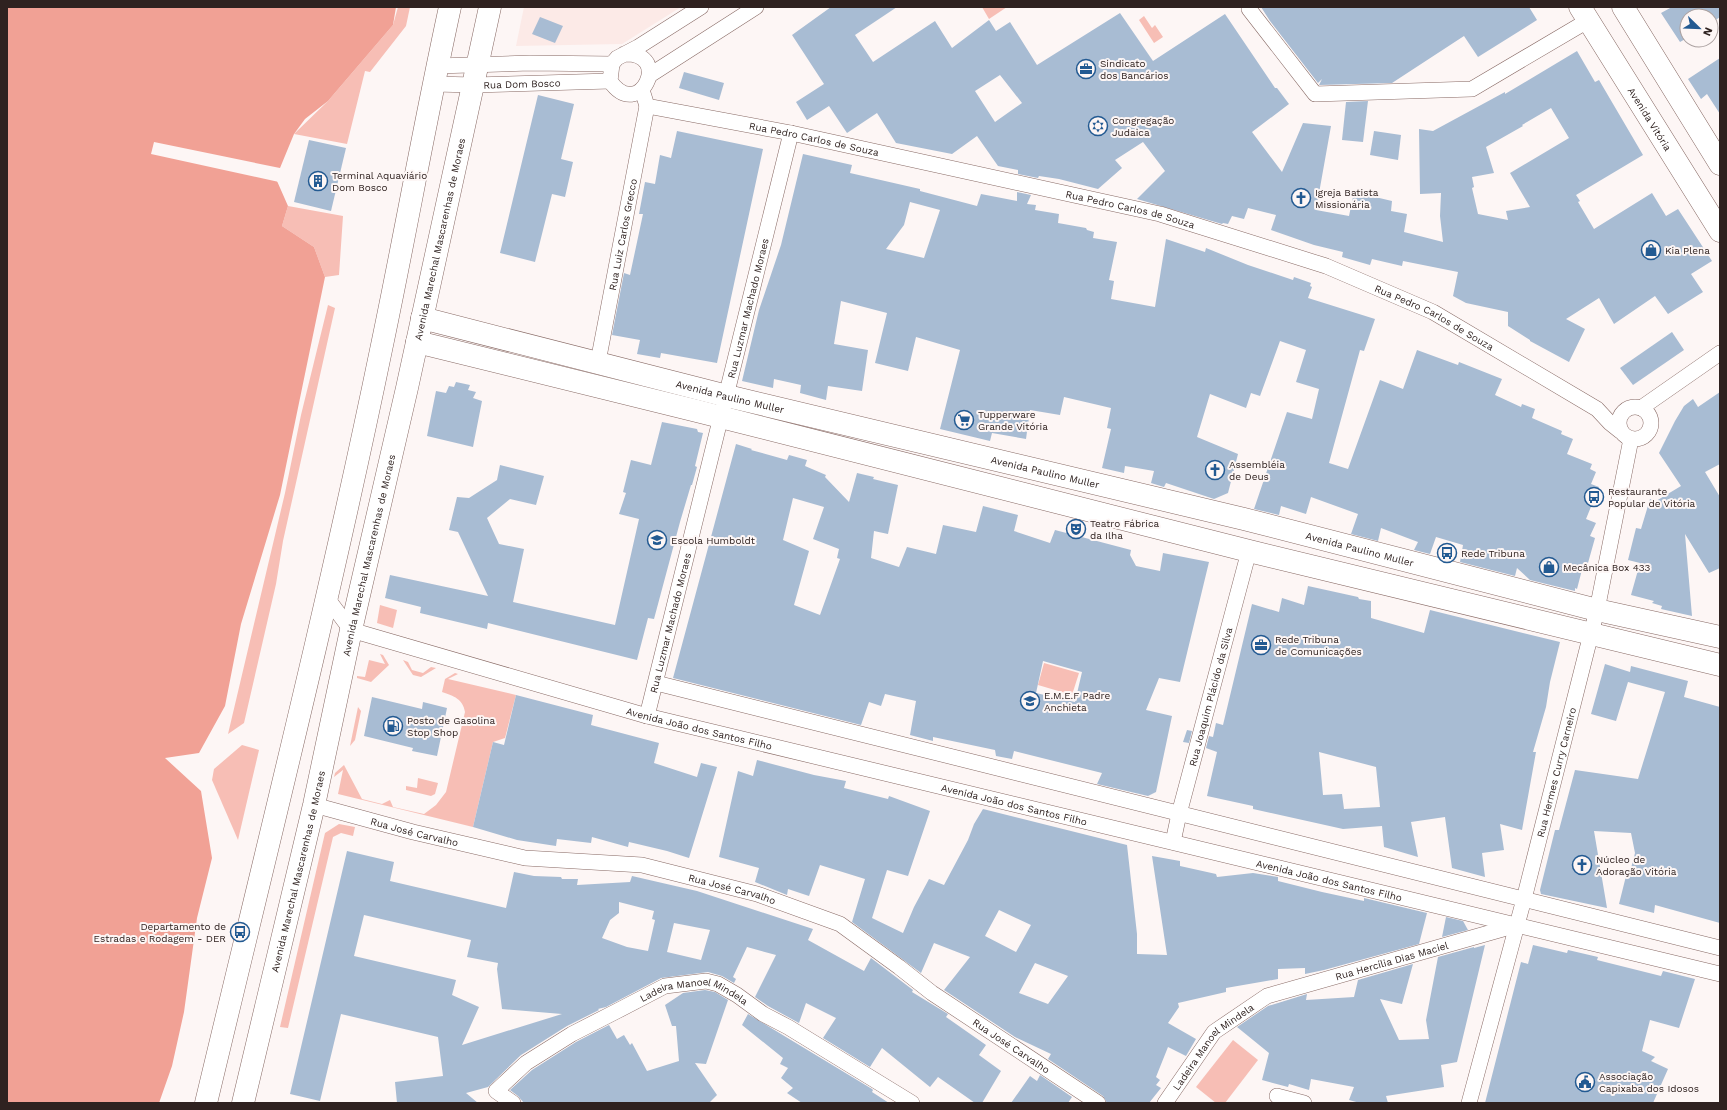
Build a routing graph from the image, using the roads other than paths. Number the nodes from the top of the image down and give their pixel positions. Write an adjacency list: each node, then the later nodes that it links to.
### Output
1 (450, 7): 10 (main road)
2 (490, 7): 11 (main road, Avenida Marechal Mascarenhas de Moraes)
3 (700, 7): 8 (street)
4 (756, 7): 12 (street)
5 (1623, 7): 17 (main road)
6 (1249, 9): 7 (street)
7 (1585, 13): 18 (main road, Avenida Vitória)
8 (624, 54): 9 (street); 12 (street)
9 (612, 64): 11 (street, Rua Dom Bosco); 13 (street)
10 (436, 75): 11 (street, Rua Dom Bosco); 11 (street, Rua Dom Bosco); 21 (main road)
11 (475, 75): 13 (street, Rua Dom Bosco); 19 (main road, Avenida Marechal Mascarenhas de Moraes)
12 (650, 75): 14 (street)
13 (610, 81): 14 (street)
14 (642, 90): 15 (street)
15 (647, 106): 16 (street, Rua Pedro Carlos de Souza); 23 (street, Rua Luiz Carlos Grecco)
16 (791, 133): 24 (street, Rua Luzmar Machado Moraes); 26 (street, Rua Pedro Carlos de Souza)
17 (1720, 164)
18 (1720, 231)
19 (422, 318): 20 (main road, Avenida Marechal Mascarenhas de Moraes); 21 (main road); 23 (main road, Avenida Paulino Muller)
20 (417, 342): 28 (main road); 37 (main road, Avenida Marechal Mascarenhas de Moraes)
21 (381, 352): 35 (main road)
22 (1720, 353): 25 (street)
23 (598, 362): 24 (main road, Avenida Paulino Muller)
24 (727, 396): 28 (street, Rua Luzmar Machado Moraes); 30 (main road, Avenida Paulino Muller)
25 (1641, 408): 27 (street); 29 (street)
26 (1597, 409): 27 (street); 29 (street, Rua Pedro Carlos de Souza)
27 (1626, 409): 29 (street, Rua Hermes Curry Carneiro)
28 (721, 418): 31 (main road); 41 (street, Rua Luzmar Machado Moraes)
29 (1626, 435): 36 (street, Rua Hermes Curry Carneiro)
30 (1346, 545): 32 (main road, Avenida Paulino Muller); 33 (main road)
31 (1249, 551): 33 (main road); 44 (street, Rua Joaquim Plácido da Silva)
32 (1424, 565): 34 (main road); 36 (main road, Avenida Paulino Muller)
33 (1334, 571): 34 (main road)
34 (1417, 591): 38 (main road)
35 (326, 598): 37 (street); 52 (main road)
36 (1597, 610): 38 (street, Rua Hermes Curry Carneiro); 39 (main road, Avenida Paulino Muller)
37 (351, 630): 42 (street, Avenida João dos Santos Filho); 43 (main road, Avenida Marechal Mascarenhas de Moraes)
38 (1590, 632): 40 (main road); 46 (street, Rua Hermes Curry Carneiro)
39 (1720, 637)
40 (1720, 665)
41 (656, 683): 42 (street, Rua Luzmar Machado Moraes); 44 (street)
42 (648, 716): 45 (street, Avenida João dos Santos Filho)
43 (314, 805): 53 (main road, Avenida Marechal Mascarenhas de Moraes); 56 (street, Rua José Carvalho)
44 (1178, 814): 45 (street, Rua Joaquim Plácido da Silva); 46 (street)
45 (1173, 842): 47 (street, Avenida João dos Santos Filho)
46 (1524, 899): 47 (street, Rua Hermes Curry Carneiro); 48 (street)
47 (1518, 925): 49 (street, Avenida João dos Santos Filho); 50 (street, Rua Hercília Dias Maciel); 59 (street, Rua Hermes Curry Carneiro)
48 (1720, 948)
49 (1720, 974)
50 (1267, 996): 57 (street, Ladeira Manoel Mindela)
51 (1277, 1096): 58 (street)
52 (206, 1103)
53 (243, 1103)
54 (512, 1103): 55 (street, Ladeira Manoel Mindela)
55 (912, 1103)
56 (1098, 1103)
57 (1165, 1103)
58 (1304, 1103)
59 (1469, 1103)

